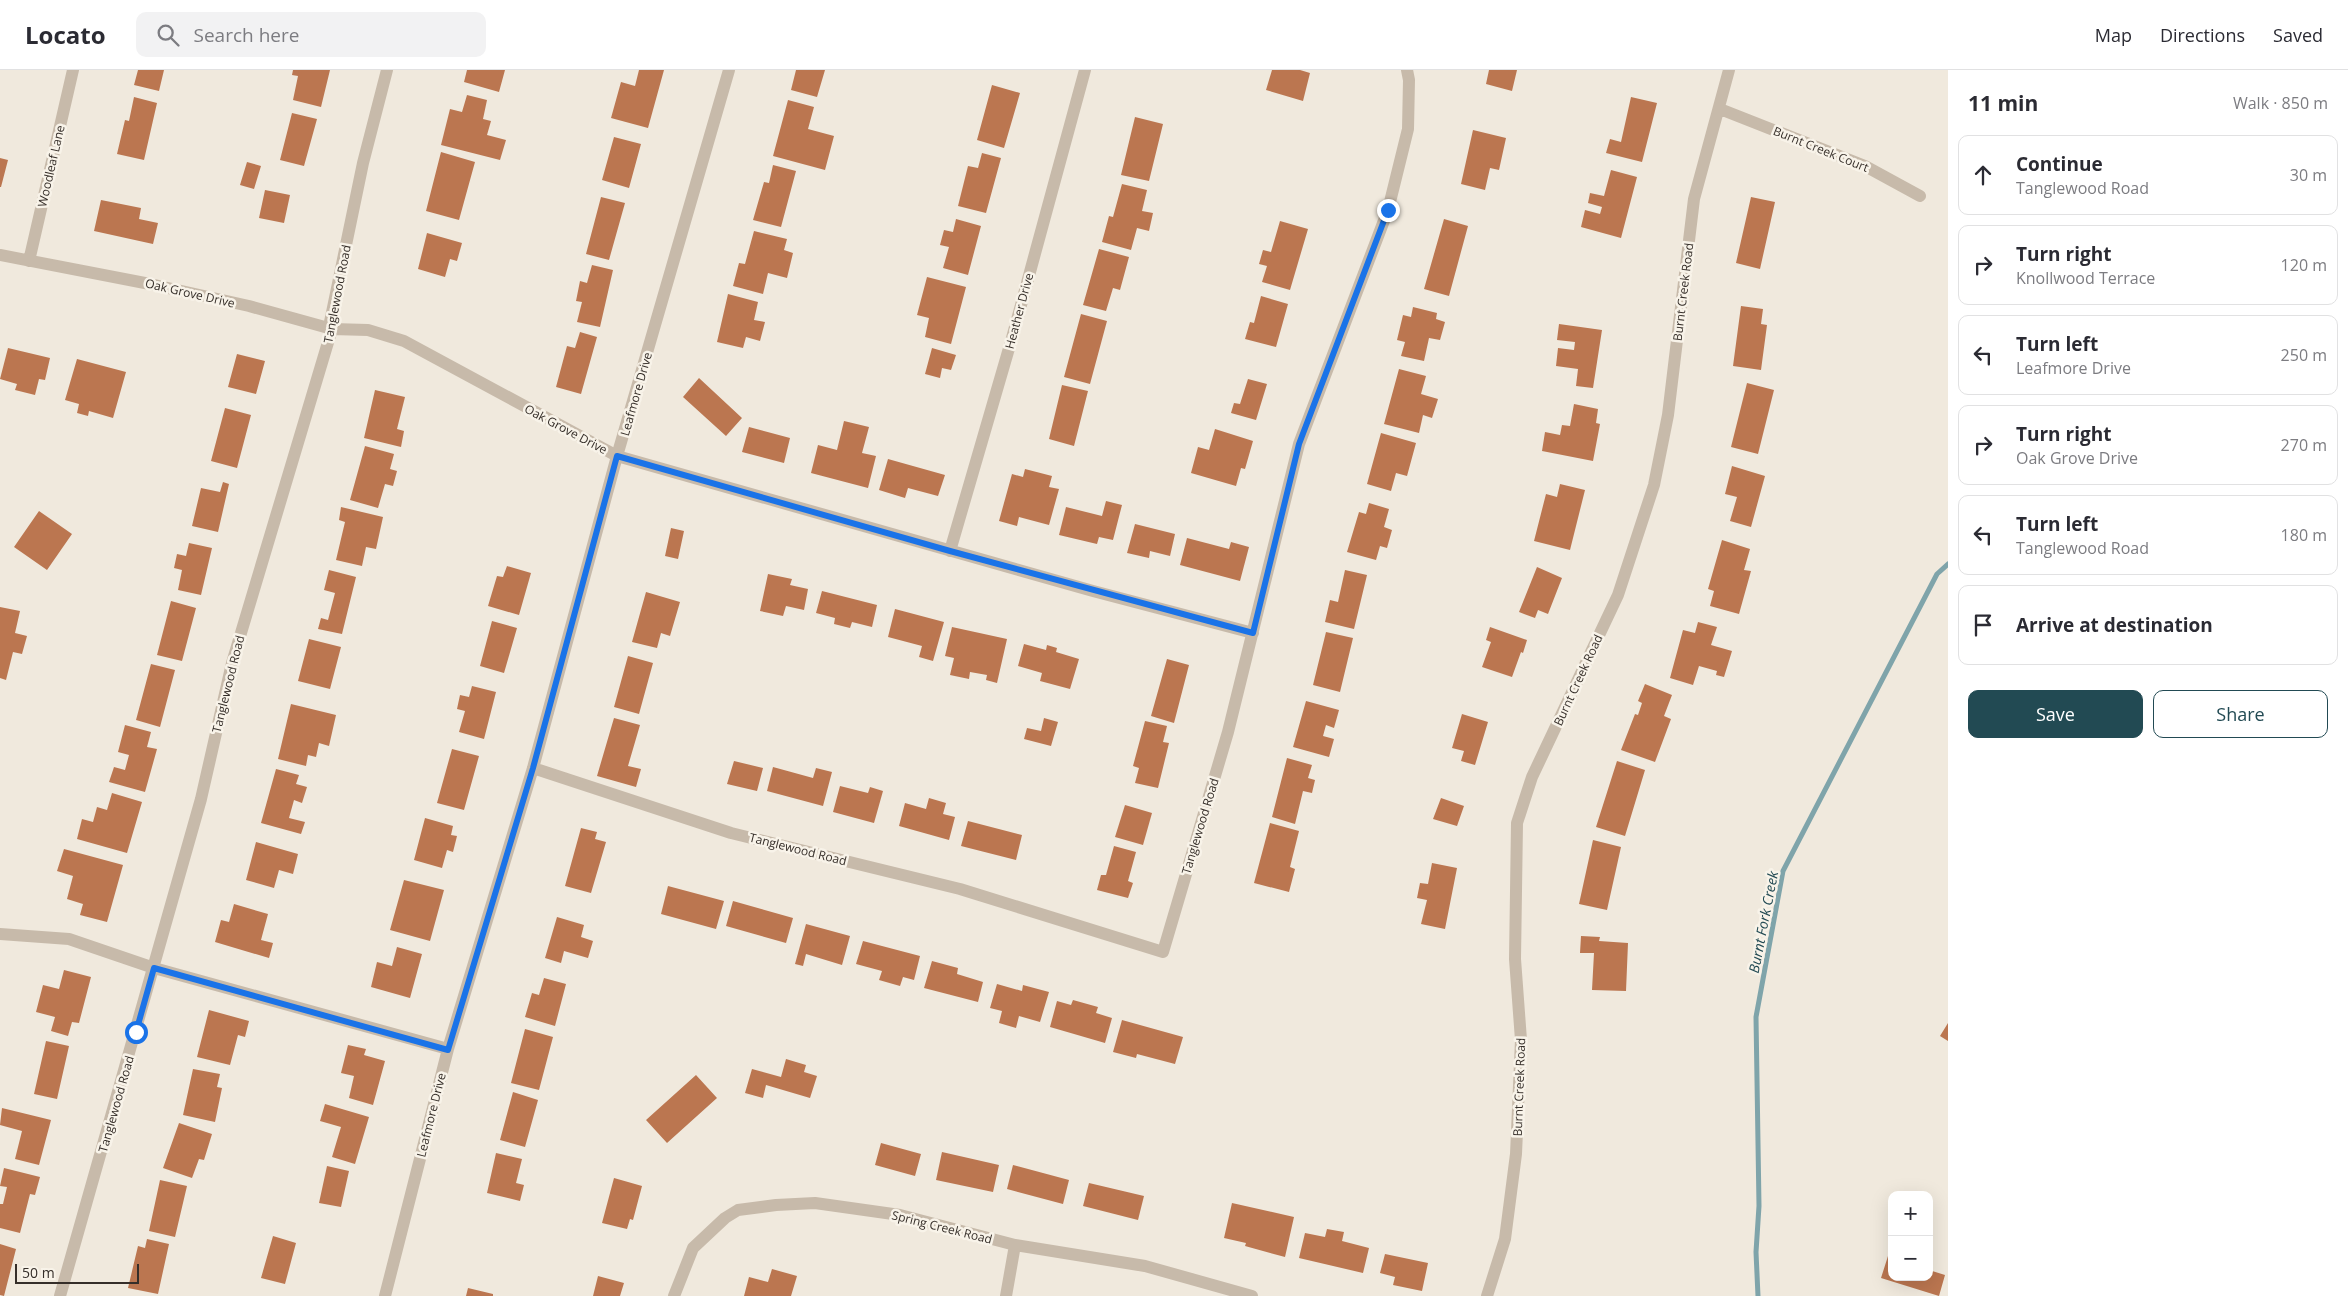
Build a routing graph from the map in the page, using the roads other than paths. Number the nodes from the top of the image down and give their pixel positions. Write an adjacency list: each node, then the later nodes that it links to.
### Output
1 (73, 70): 10 (street, Woodleaf Lane)
2 (387, 70): 11 (street, Tanglewood Road)
3 (729, 70): 12 (street, Leafmore Drive)
4 (1085, 70): 13 (street, Heather Drive)
5 (1407, 70): 14 (street, Tanglewood Road)
6 (1729, 70): 7 (street, Burnt Creek Road)
7 (1720, 109): 8 (street, Burnt Creek Court); 25 (street, Burnt Creek Road)
8 (1920, 196)
9 (0, 255): 10 (street, Oak Grove Drive)
10 (29, 261): 11 (street, Oak Grove Drive)
11 (332, 329): 12 (street, Oak Grove Drive); 17 (street, Tanglewood Road)
12 (617, 456): 13 (street, Oak Grove Drive); 15 (street, Leafmore Drive)
13 (950, 551): 14 (street, Oak Grove Drive)
14 (1253, 633): 15 (street, Tanglewood Road)
15 (533, 768): 18 (street, Leafmore Drive)
16 (0, 934): 17 (street)
17 (154, 968): 18 (street); 20 (street, Tanglewood Road)
18 (448, 1050): 21 (street, Leafmore Drive)
19 (1015, 1245): 22 (street, Spring Creek Road); 23 (street); 24 (street, Spring Creek Road)
20 (60, 1296)
21 (385, 1296)
22 (674, 1296)
23 (1006, 1296)
24 (1252, 1296)
25 (1487, 1296)

